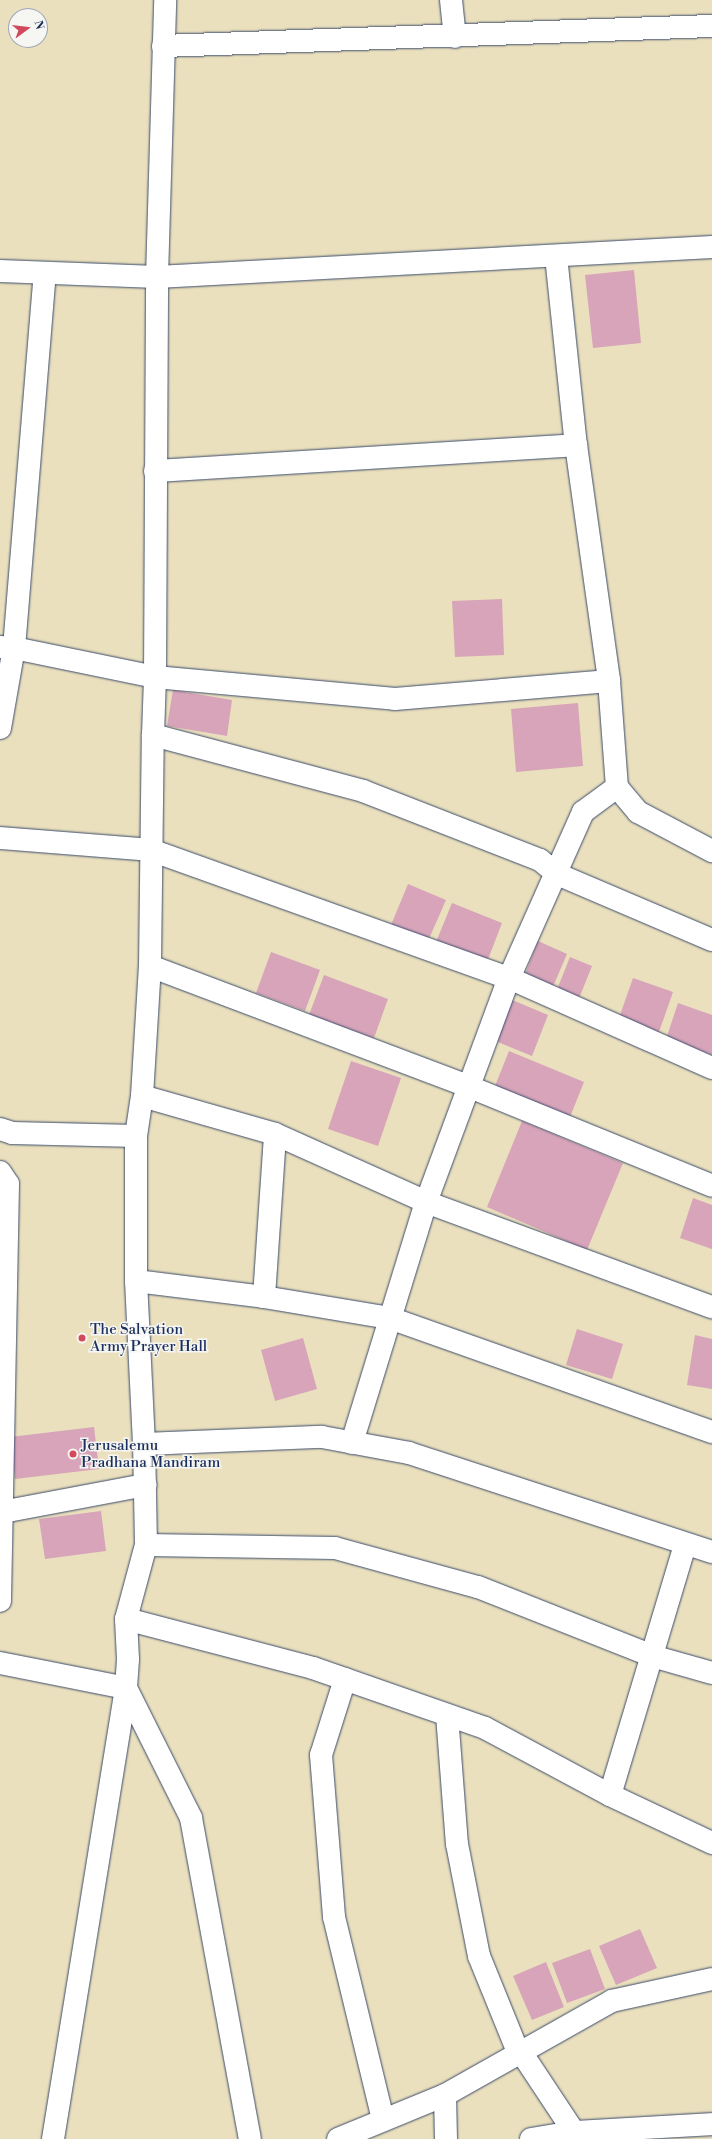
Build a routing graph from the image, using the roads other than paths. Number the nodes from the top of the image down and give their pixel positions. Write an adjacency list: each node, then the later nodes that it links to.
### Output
1 (165, 0): 5 (street)
2 (451, 0): 4 (street)
3 (712, 26): 4 (street)
4 (455, 37): 5 (street)
5 (163, 46): 10 (street)
6 (712, 247): 7 (street)
7 (556, 256): 10 (street); 11 (street)
8 (0, 271): 9 (street)
9 (45, 273): 10 (street); 13 (street)
10 (157, 278): 12 (street)
11 (576, 445): 12 (street); 15 (street)
12 (155, 471): 14 (street)
13 (7, 648): 14 (street); 16 (street)
14 (156, 677): 15 (street); 17 (street)
15 (609, 681): 18 (street)
16 (0, 728)
17 (153, 735): 20 (street); 22 (street)
18 (617, 787): 21 (street); 22 (street)
19 (0, 838): 20 (street)
20 (151, 850): 24 (street); 25 (street)
21 (712, 852)
22 (556, 874): 23 (street); 25 (street)
23 (712, 940)
24 (150, 966): 27 (street); 28 (street)
25 (508, 978): 26 (street); 27 (street)
26 (712, 1068)
27 (470, 1087): 33 (street); 34 (street)
28 (142, 1096): 30 (street); 31 (street)
29 (0, 1129): 31 (street)
30 (276, 1134): 34 (street); 36 (street)
31 (136, 1136): 35 (street)
32 (0, 1172): 43 (street)
33 (712, 1186)
34 (426, 1202): 37 (street); 38 (street)
35 (136, 1281): 36 (street); 41 (street)
36 (264, 1297): 38 (street)
37 (712, 1308)
38 (390, 1318): 39 (street); 40 (street)
39 (712, 1432)
40 (352, 1443): 41 (street); 44 (street)
41 (144, 1444): 42 (street)
42 (145, 1485): 43 (street); 45 (street)
43 (2, 1512): 47 (street)
44 (685, 1544): 46 (street); 49 (street)
45 (146, 1545): 48 (street); 49 (street)
46 (712, 1552)
47 (0, 1600)
48 (126, 1619): 52 (street); 53 (street)
49 (652, 1656): 51 (street); 55 (street)
50 (0, 1663): 53 (street)
51 (712, 1673)
52 (345, 1679): 54 (street); 60 (street)
53 (126, 1688): 64 (street); 65 (street)
54 (447, 1714): 55 (street); 58 (street)
55 (610, 1795): 56 (street)
56 (712, 1843)
57 (712, 1979): 58 (street)
58 (521, 2052): 59 (street); 62 (street)
59 (445, 2095): 60 (street); 66 (street)
60 (382, 2120): 63 (street)
61 (712, 2124): 62 (street)
62 (574, 2132): 67 (street)
63 (343, 2138)
64 (53, 2139)
65 (250, 2139)
66 (446, 2139)
67 (531, 2139)

